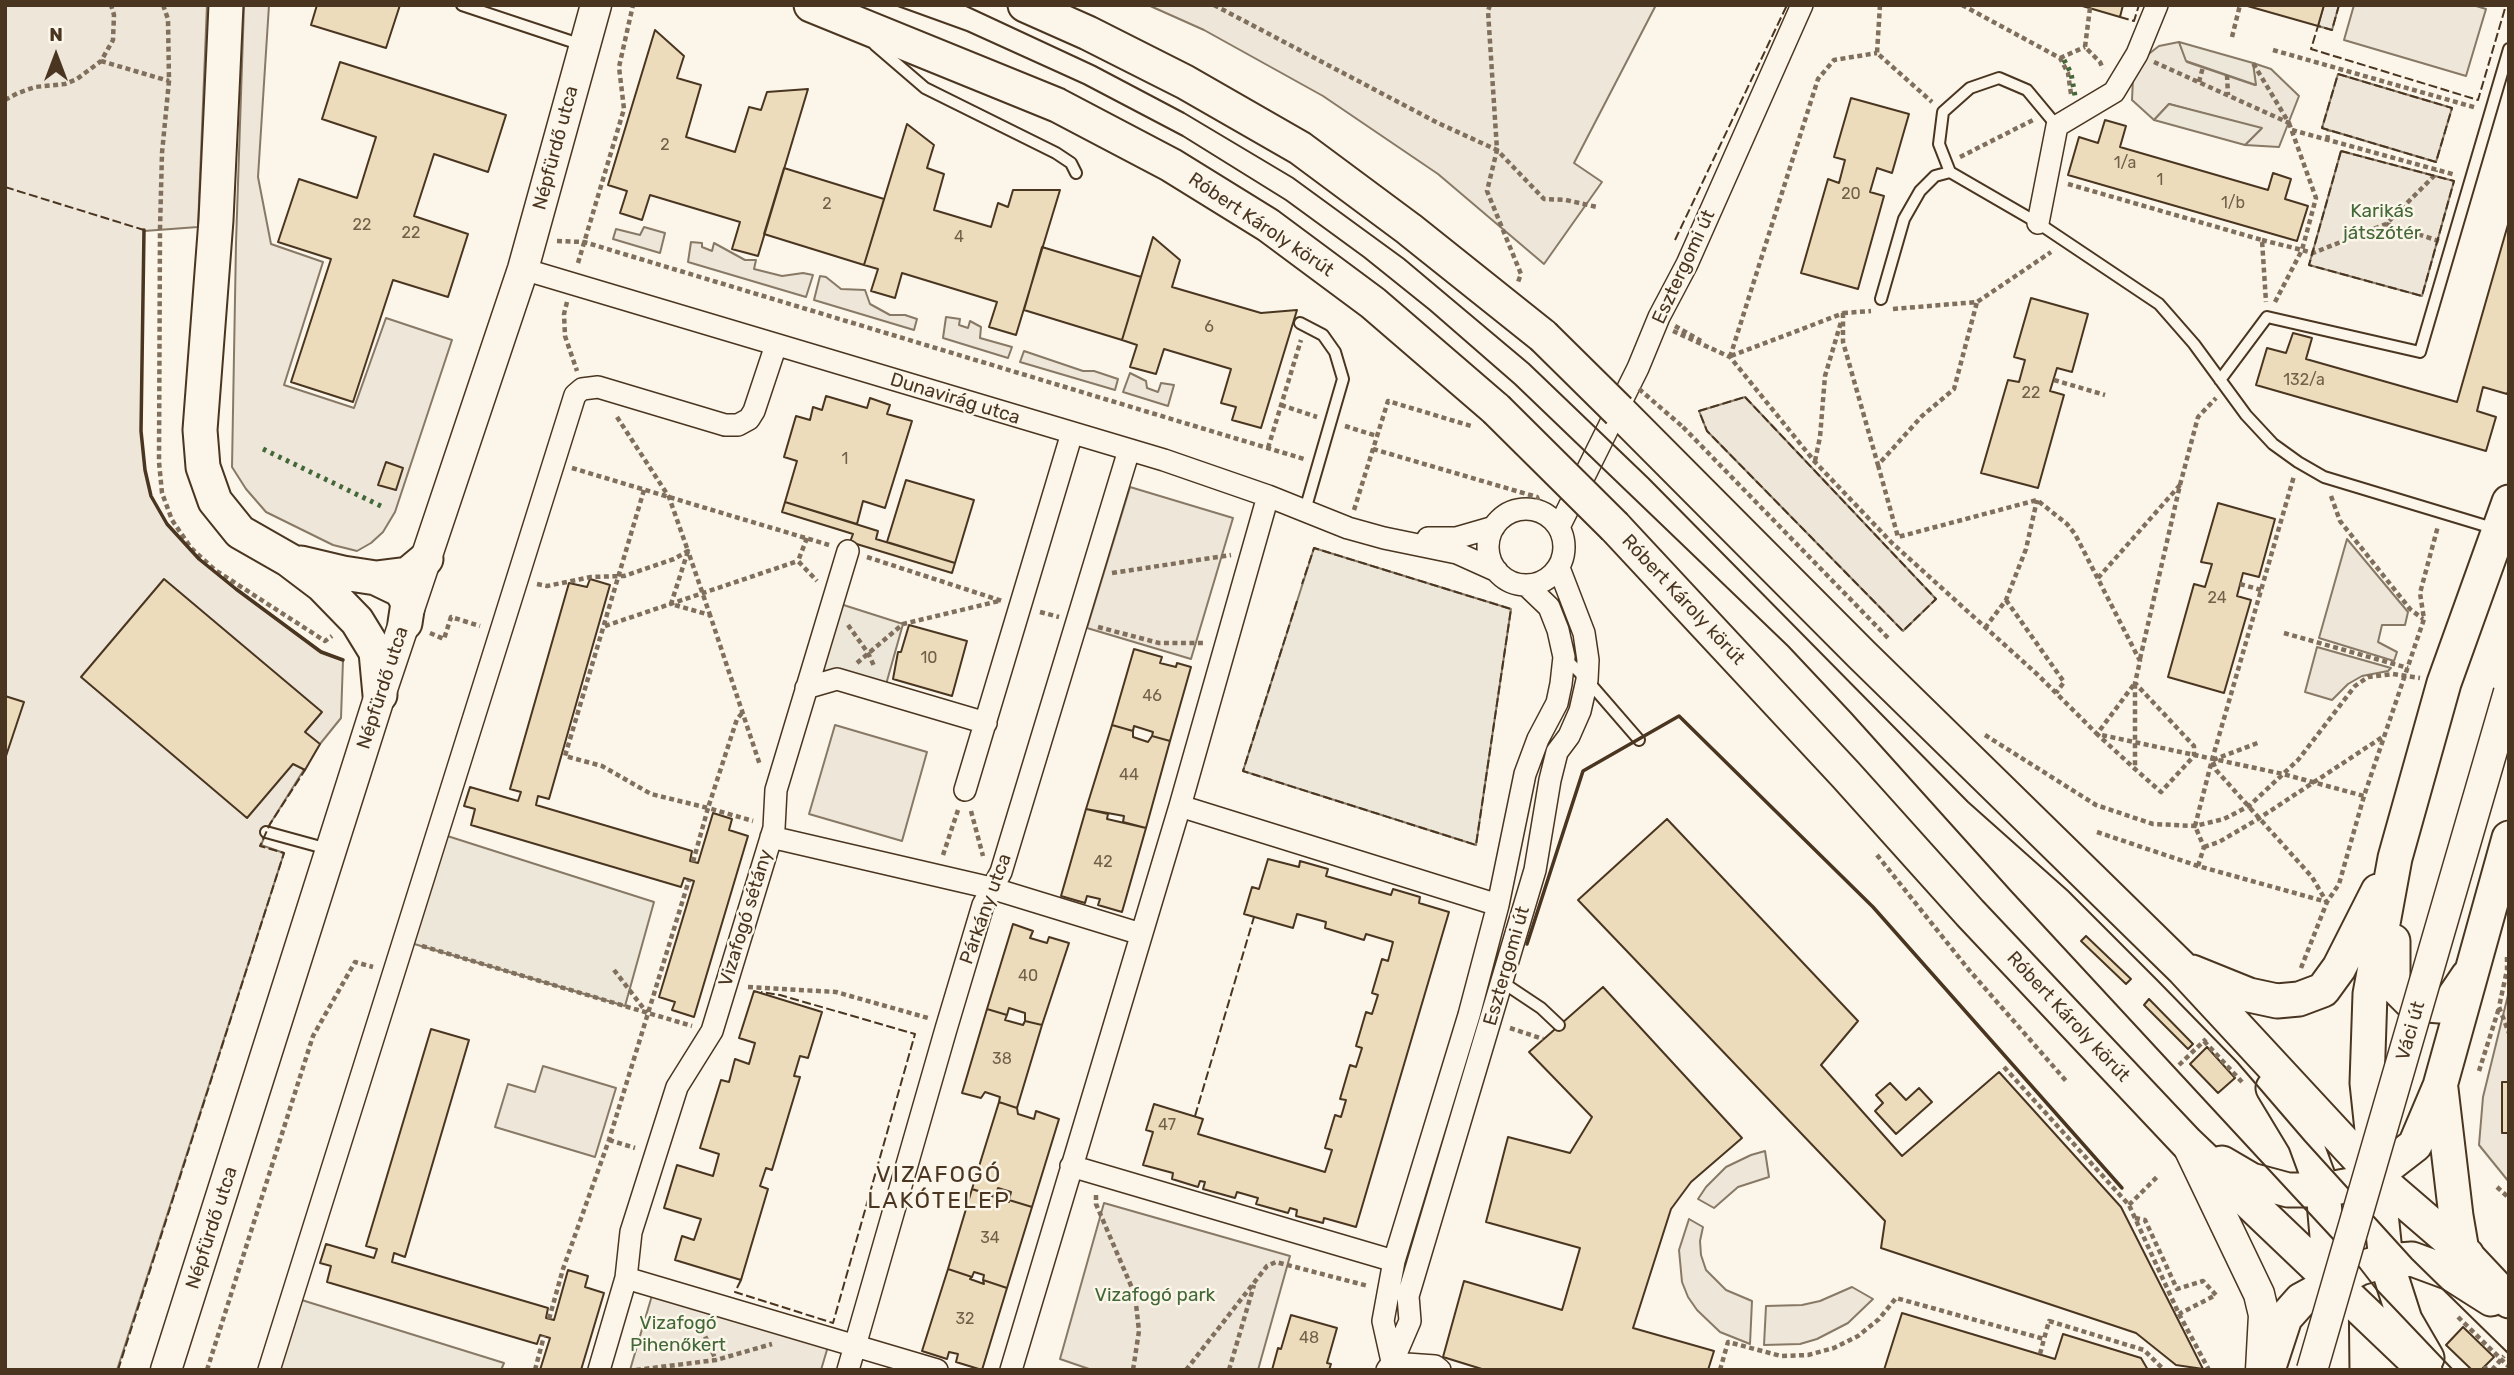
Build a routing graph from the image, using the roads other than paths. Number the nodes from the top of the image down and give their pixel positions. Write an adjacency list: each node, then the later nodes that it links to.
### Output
1 (226, 5): 30 (main road)
2 (463, 5): 9 (lane)
3 (596, 5): 9 (street, Népfürdő utca)
4 (811, 5): 8 (main road, Róbert Károly körút)
5 (1025, 5): 53 (main road, bridge)
6 (1802, 5): 26 (street, Esztergomi út)
7 (2156, 9): 11 (street)
8 (844, 18): 13 (lane); 59 (main road, Róbert Károly körút, bridge)
9 (584, 46): 15 (street, Népfürdő utca)
10 (2509, 49): 19 (lane)
11 (2057, 126): 12 (lane); 14 (street)
12 (1951, 172): 14 (lane); 16 (lane)
13 (1076, 173)
14 (2038, 223): 19 (lane)
15 (523, 270): 18 (street, Dunavirág utca); 29 (street, Népfürdő utca)
16 (1881, 299)
17 (1302, 324): 23 (lane)
18 (776, 345): 20 (street, Dunavirág utca); 73 (street)
19 (2223, 384): 24 (lane)
20 (1072, 433): 21 (street, Dunavirág utca); 41 (street)
21 (1129, 450): 22 (street, Dunavirág utca); 50 (street, Párkány utca)
22 (1268, 496): 23 (street, Dunavirág utca); 44 (street)
23 (1305, 510): 27 (street, Dunavirág utca)
24 (2504, 516): 49 (main road)
25 (1494, 527): 26 (street); 27 (street, Dunavirág utca); 32 (street)
26 (1559, 527): 31 (street, Esztergomi út)
27 (1384, 538): 32 (street, Dunavirág utca)
28 (848, 551): 38 (street, Vizafogó sétány)
29 (426, 559): 33 (main road); 35 (street, Népfürdő utca)
30 (289, 560): 33 (main road); 40 (main road)
31 (1559, 568): 34 (street); 37 (street, Esztergomi út)
32 (1497, 571): 34 (street, Esztergomi út)
33 (376, 578): 35 (main road)
34 (1526, 586): 36 (street, Esztergomi út)
35 (405, 623): 40 (street, Népfürdő utca)
36 (1564, 657): 37 (lane); 51 (street, Esztergomi út)
37 (1587, 680): 42 (lane); 56 (street, Esztergomi út)
38 (806, 688): 41 (street); 46 (street, Vizafogó sétány)
39 (2509, 692): 81 (street, Váci út, bridge)
40 (380, 695): 48 (street, Népfürdő utca)
41 (986, 723): 43 (street)
42 (1639, 740)
43 (965, 789)
44 (1180, 806): 51 (street, Esztergomi út); 52 (street)
45 (266, 832): 48 (lane)
46 (772, 833): 50 (street); 66 (street, Vizafogó sétány)
47 (2509, 838): 54 (main road)
48 (332, 850): 72 (street, Népfürdő utca)
49 (2395, 858): 53 (main road); 54 (main road); 61 (main road)
50 (991, 888): 52 (street); 70 (street, Párkány utca)
51 (1498, 905): 55 (street, Esztergomi út)
52 (1142, 934): 60 (street)
53 (2183, 969): 61 (main road); 62 (main road)
54 (2472, 970): 58 (main road)
55 (1480, 973): 56 (lane); 64 (street, Esztergomi út)
56 (1503, 981): 57 (lane); 71 (street, Esztergomi út)
57 (1559, 1025)
58 (2440, 1086): 61 (main road); 63 (main road)
59 (2187, 1143): 62 (main road); 67 (main road, Róbert Károly körút); 79 (street)
60 (1071, 1166): 64 (street); 77 (street)
61 (2375, 1176): 62 (main road); 63 (main road); 65 (main road)
62 (2323, 1191): 67 (main road)
63 (2462, 1251): 68 (main road)
64 (1394, 1261): 71 (street, Esztergomi út)
65 (2386, 1261): 67 (main road); 69 (main road); 84 (main road)
66 (626, 1278): 70 (street); 74 (street, Vizafogó sétány)
67 (2332, 1282): 80 (main road); 82 (main road); 83 (main road, Róbert Károly körút)
68 (2509, 1301)
69 (2509, 1310)
70 (856, 1345): 75 (street, Párkány utca); 76 (street)
71 (1391, 1368): 78 (street)
72 (166, 1370)
73 (269, 1370)
74 (599, 1370)
75 (848, 1370)
76 (937, 1370)
77 (1011, 1370)
78 (1440, 1370)
79 (2261, 1370)
80 (2268, 1370)
81 (2312, 1370)
82 (2332, 1370)
83 (2425, 1370)
84 (2435, 1370)

